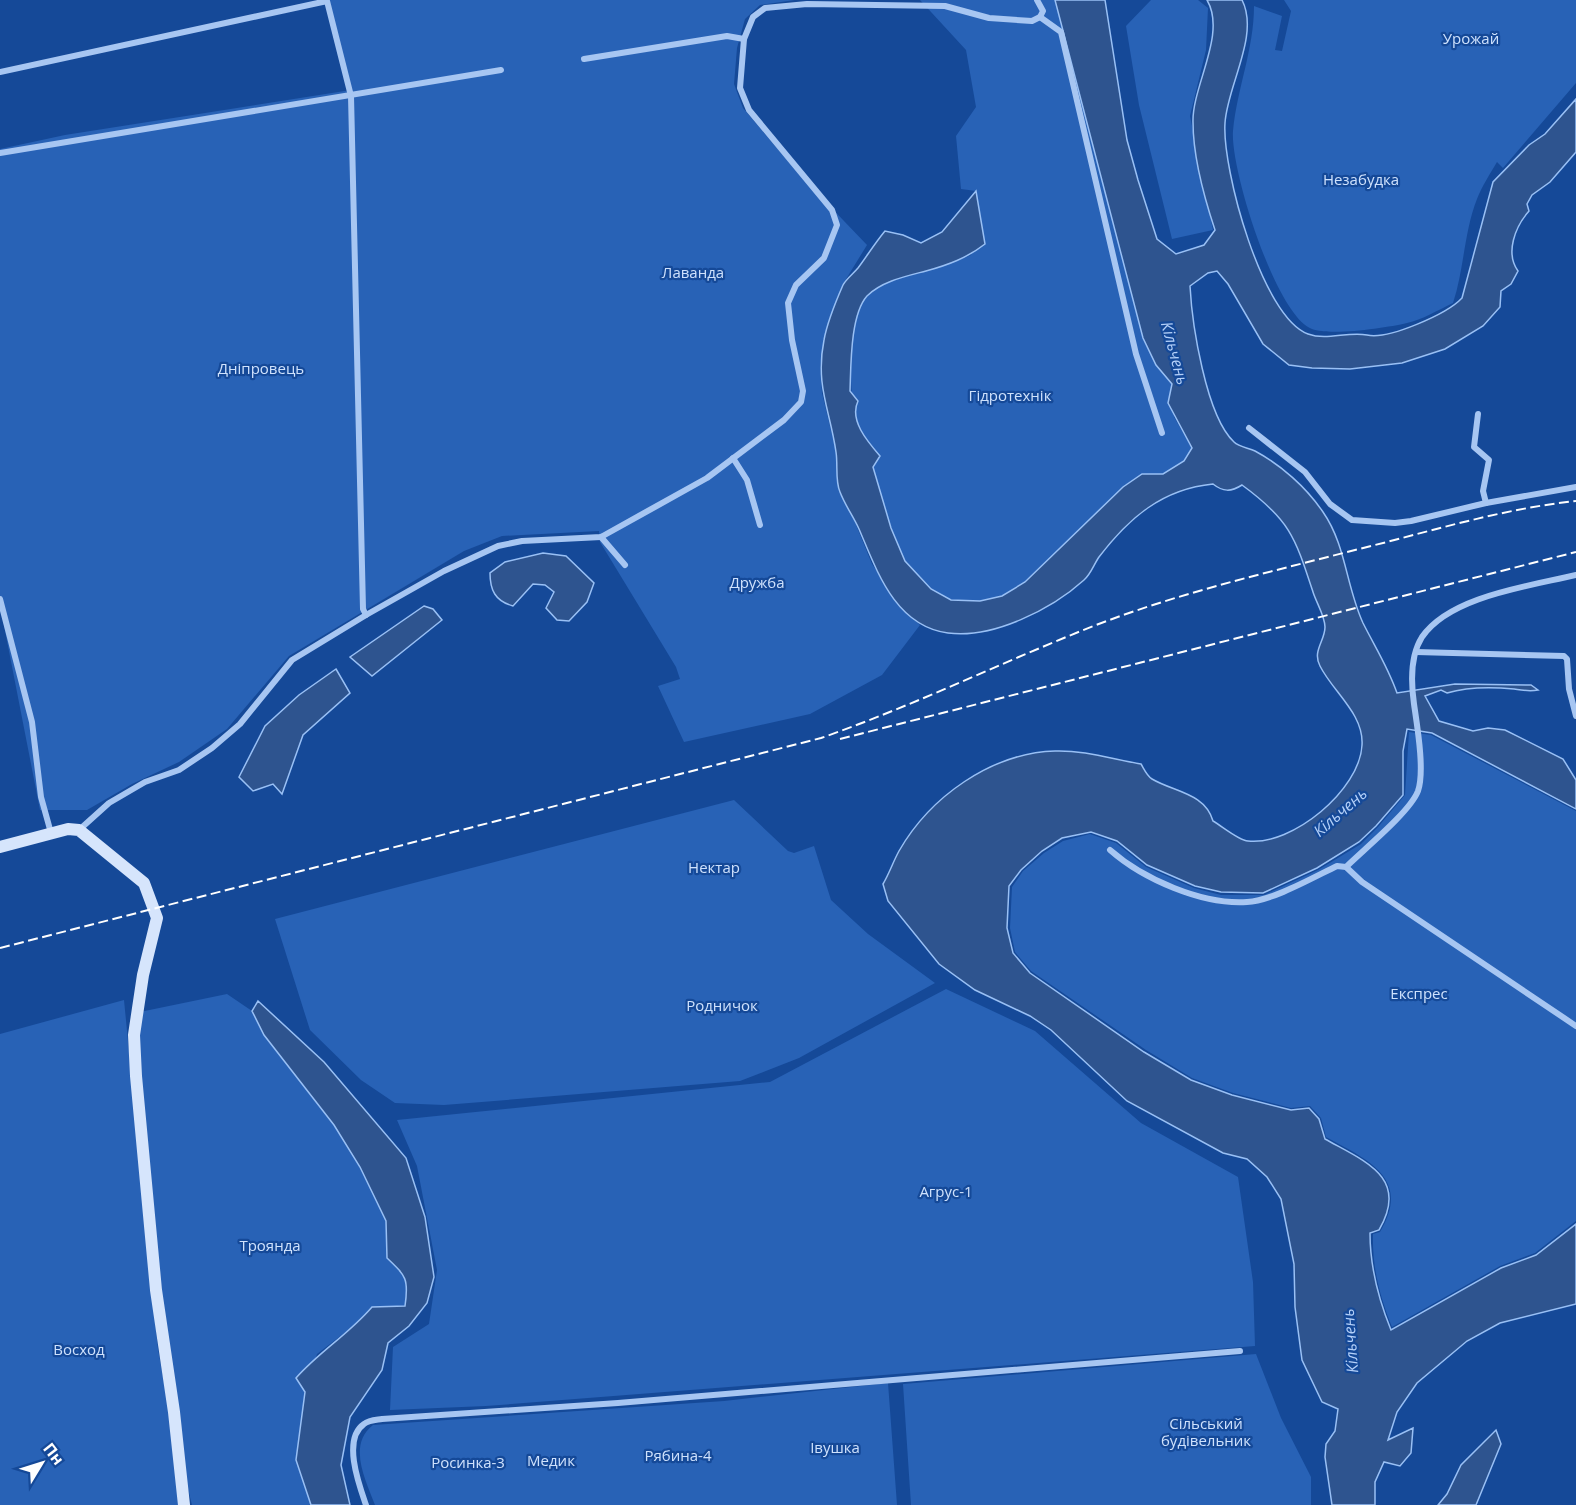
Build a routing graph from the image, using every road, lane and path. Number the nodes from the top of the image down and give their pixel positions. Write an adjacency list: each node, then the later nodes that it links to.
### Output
1 (1037, 0): 2 (street)
2 (1040, 17): 3 (street); 11 (street)
3 (744, 39): 4 (street); 12 (street)
4 (584, 59)
5 (501, 70): 7 (street)
6 (0, 72): 7 (street)
7 (351, 96): 8 (street); 20 (street)
8 (0, 153)
9 (1478, 414): 14 (street)
10 (1249, 428): 14 (street)
11 (1162, 433)
12 (733, 458): 15 (street); 16 (street)
13 (1576, 487): 14 (street)
14 (1486, 503)
15 (760, 525)
16 (601, 537): 17 (street); 20 (street)
17 (625, 565)
18 (1576, 575): 21 (street)
19 (0, 599): 24 (street)
20 (366, 615): 23 (street)
21 (1416, 652): 22 (street); 27 (street)
22 (1576, 716)
23 (79, 830): 24 (street); 30 (street)
24 (51, 832): 25 (street)
25 (0, 847)
26 (1110, 850): 27 (street)
27 (1346, 867): 28 (street)
28 (1576, 1026)
29 (1240, 1351): 31 (street)
30 (184, 1505)
31 (366, 1505)

